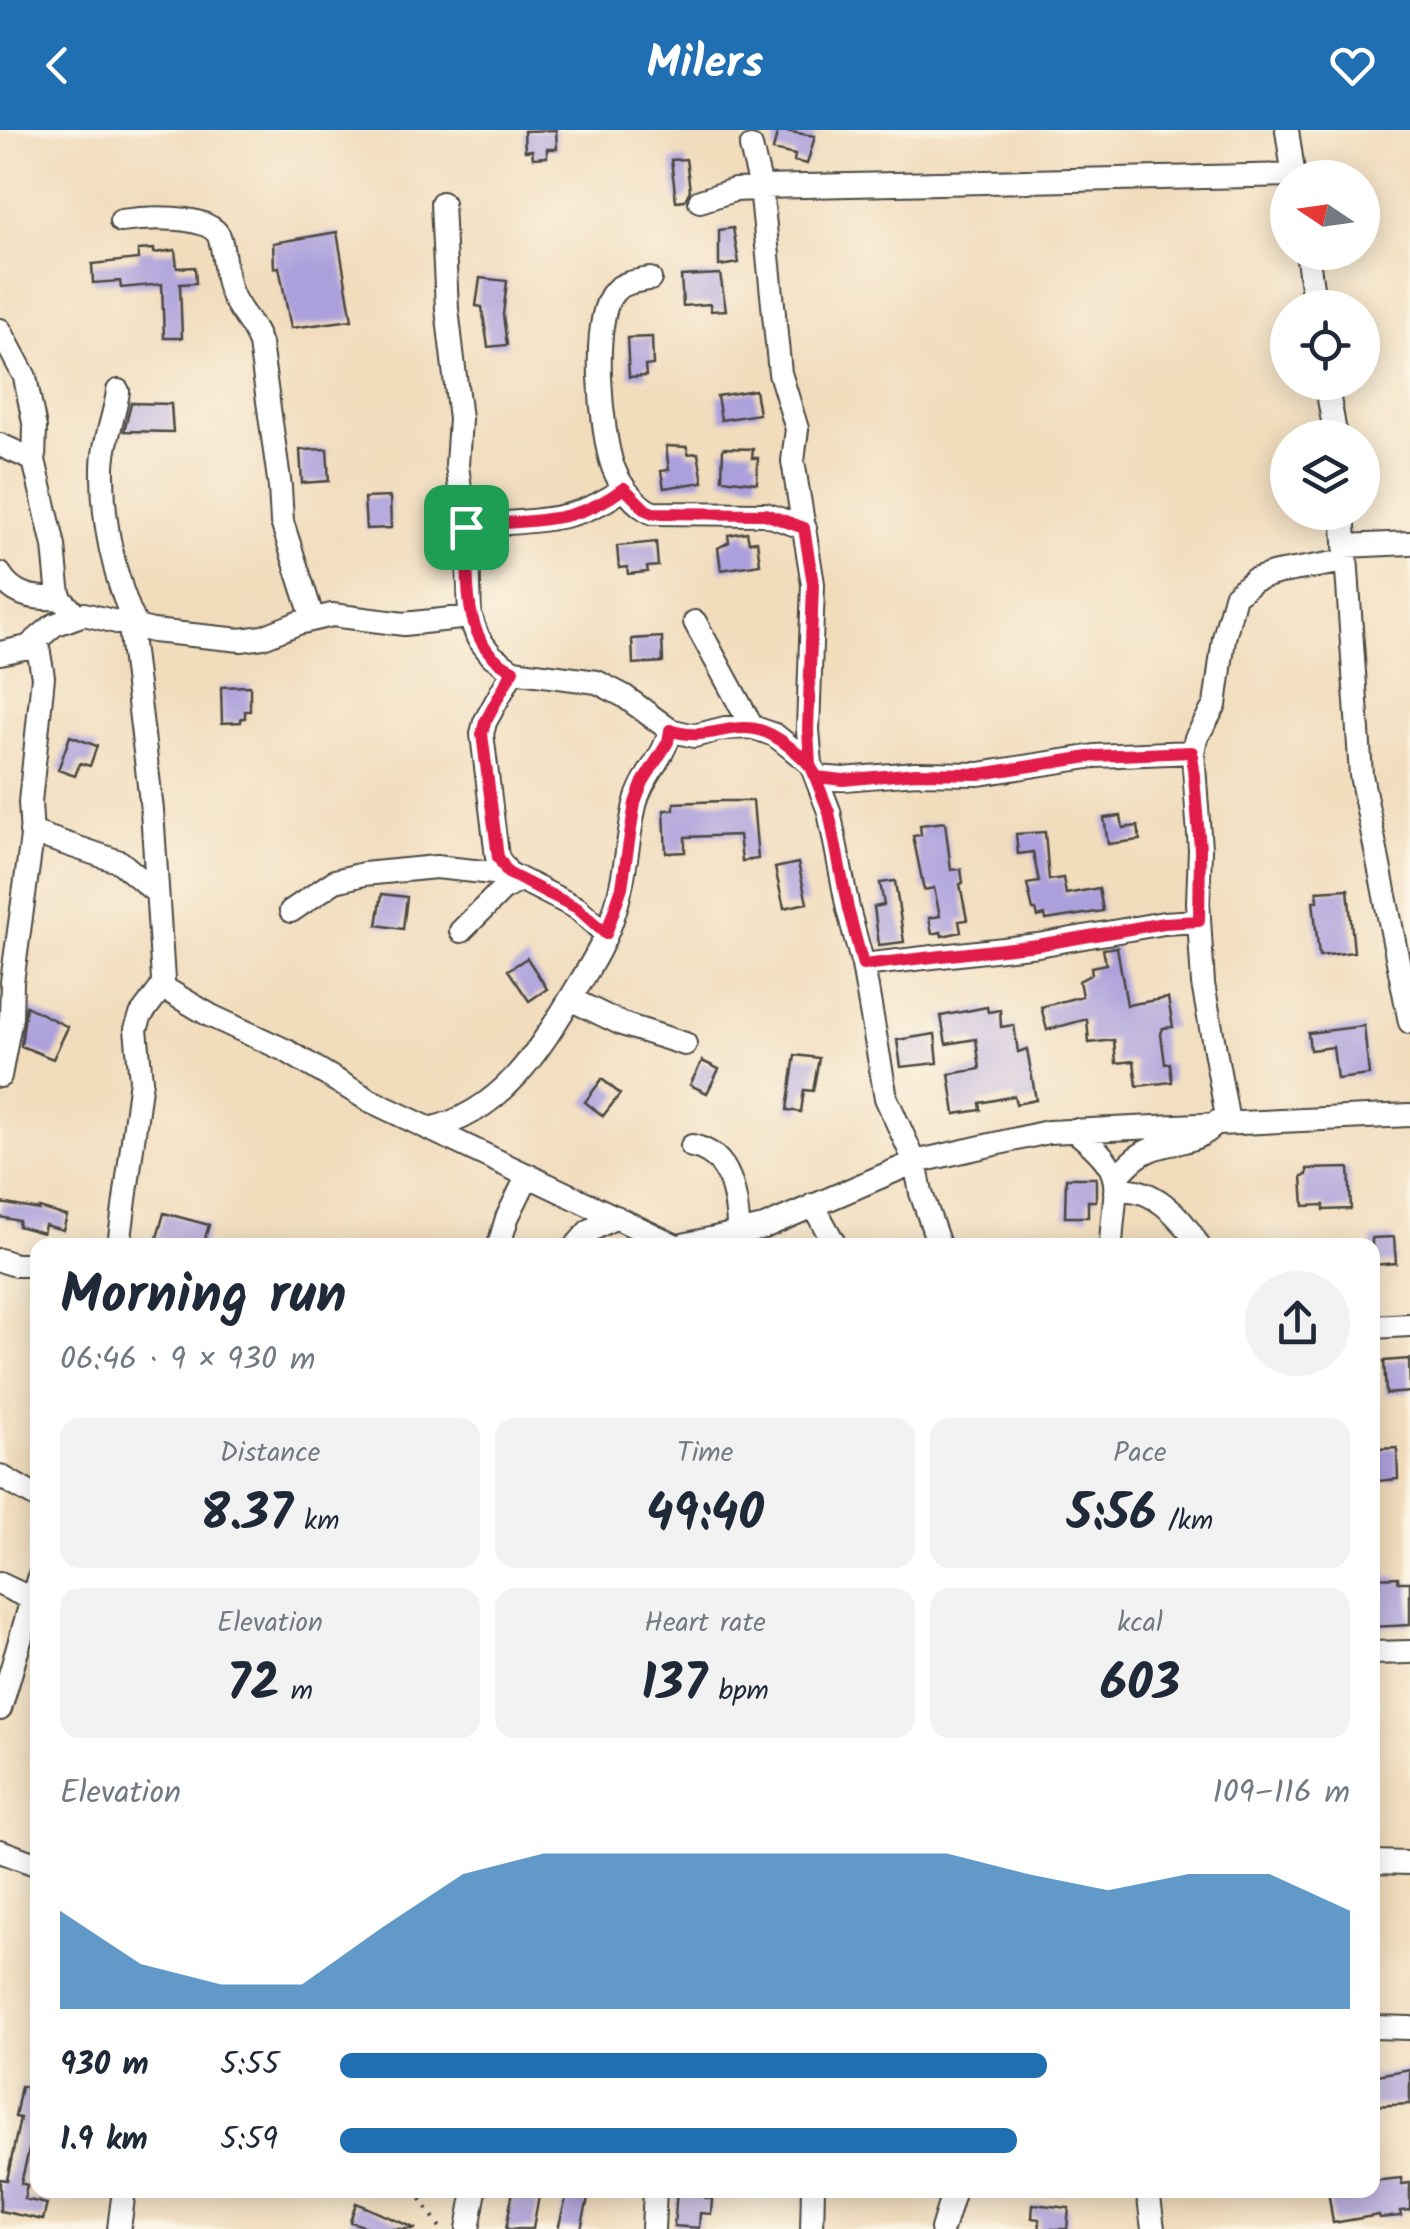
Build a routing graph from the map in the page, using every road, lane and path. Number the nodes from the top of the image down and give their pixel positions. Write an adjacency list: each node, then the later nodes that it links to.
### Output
1 (1288, 130): 3 (street)
2 (750, 147): 5 (street)
3 (1292, 160)
4 (1270, 177): 5 (street)
5 (761, 188): 6 (street); 16 (street)
6 (700, 201)
7 (442, 203): 15 (street)
8 (122, 221): 23 (street)
9 (650, 279): 14 (street)
10 (0, 330): 13 (street)
11 (118, 390): 25 (street)
12 (0, 445): 13 (street)
13 (34, 460): 21 (street)
14 (624, 488): 15 (street); 16 (street)
15 (466, 527): 22 (street)
16 (804, 528): 32 (street)
17 (1344, 530): 19 (street)
18 (1410, 543): 19 (street)
19 (1346, 553): 31 (street); 43 (street)
20 (0, 574): 21 (street)
21 (68, 606): 25 (street); 26 (street)
22 (470, 617): 23 (street); 28 (street)
23 (312, 619): 25 (street)
24 (694, 622): 29 (street)
25 (134, 628): 35 (street)
26 (37, 642): 27 (street); 33 (street)
27 (0, 653)
28 (513, 670): 30 (street); 34 (street)
29 (752, 727): 30 (street); 32 (street)
30 (670, 730): 39 (street)
31 (1192, 752): 32 (street); 37 (street)
32 (814, 770): 40 (street)
33 (31, 832): 35 (street); 45 (street)
34 (516, 878): 36 (street); 38 (street); 39 (street)
35 (157, 893): 41 (street)
36 (291, 911)
37 (1199, 921): 40 (street); 47 (street)
38 (461, 930)
39 (606, 934): 42 (street)
40 (863, 965): 51 (street)
41 (162, 987): 48 (street); 57 (street)
42 (570, 999): 44 (street); 48 (street)
43 (1410, 1022)
44 (686, 1044)
45 (0, 1076)
46 (1410, 1115): 47 (street)
47 (1223, 1122): 49 (street); 53 (street)
48 (429, 1129): 52 (street)
49 (1074, 1130): 51 (street); 53 (street)
50 (692, 1146): 56 (street)
51 (915, 1162): 54 (street); 63 (street)
52 (528, 1176): 55 (street); 58 (street)
53 (1115, 1185): 64 (street); 65 (street)
54 (813, 1205): 56 (street); 62 (street)
55 (616, 1217): 59 (street); 60 (street)
56 (739, 1234): 61 (street)
57 (120, 1238)
58 (501, 1238)
59 (583, 1238)
60 (660, 1238)
61 (719, 1238)
62 (831, 1238)
63 (937, 1238)
64 (1111, 1238)
65 (1193, 1238)
66 (0, 1260): 67 (street)
67 (30, 1264)
68 (1410, 1325): 69 (street)
69 (1380, 1327)
70 (0, 1476): 71 (street)
71 (30, 1493)
72 (0, 1584): 73 (street)
73 (30, 1596)
74 (30, 1611): 77 (street)
75 (1410, 1652): 76 (street)
76 (1380, 1653)
77 (0, 1709)
78 (0, 1851): 79 (street)
79 (30, 1862)
80 (1380, 1862): 81 (street)
81 (1410, 1863)
82 (1380, 2027): 83 (street)
83 (1410, 2028)
84 (123, 2198): 91 (street)
85 (420, 2198): 92 (path)
86 (474, 2198): 93 (street)
87 (655, 2198): 94 (street)
88 (813, 2198): 95 (street)
89 (952, 2198): 96 (street)
90 (1149, 2198): 97 (street)
91 (119, 2229)
92 (441, 2229)
93 (468, 2229)
94 (653, 2229)
95 (812, 2229)
96 (942, 2229)
97 (1153, 2229)

